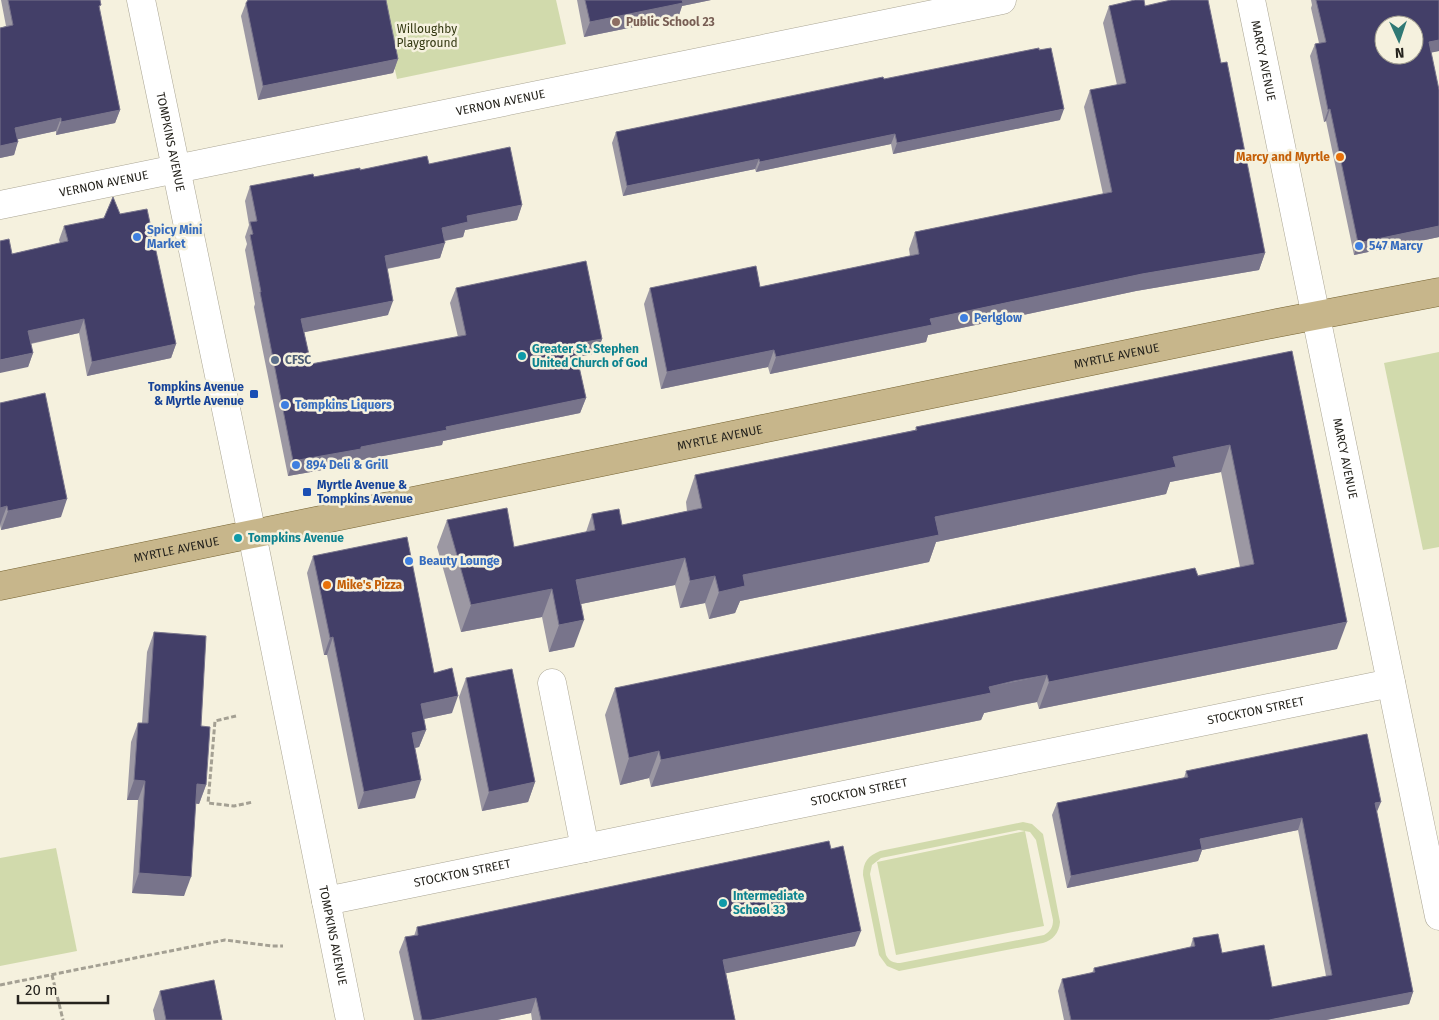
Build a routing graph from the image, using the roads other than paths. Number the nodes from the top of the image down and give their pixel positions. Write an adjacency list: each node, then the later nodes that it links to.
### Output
1 (141, 0): 4 (street, TOMPKINS AVENUE)
2 (1002, 0): 4 (street, VERNON AVENUE)
3 (1251, 0): 7 (street, MARCY AVENUE)
4 (176, 169): 5 (street, VERNON AVENUE); 8 (street, TOMPKINS AVENUE)
5 (0, 205)
6 (1439, 292): 7 (main road, MYRTLE AVENUE)
7 (1316, 316): 8 (main road, MYRTLE AVENUE); 11 (street, MARCY AVENUE)
8 (252, 534): 9 (main road, MYRTLE AVENUE); 13 (street, TOMPKINS AVENUE)
9 (0, 586)
10 (552, 683): 12 (street)
11 (1391, 683): 12 (street, STOCKTON STREET); 14 (street, MARCY AVENUE)
12 (585, 848): 13 (street, STOCKTON STREET)
13 (326, 901): 15 (street, TOMPKINS AVENUE)
14 (1439, 916)
15 (350, 1020)

